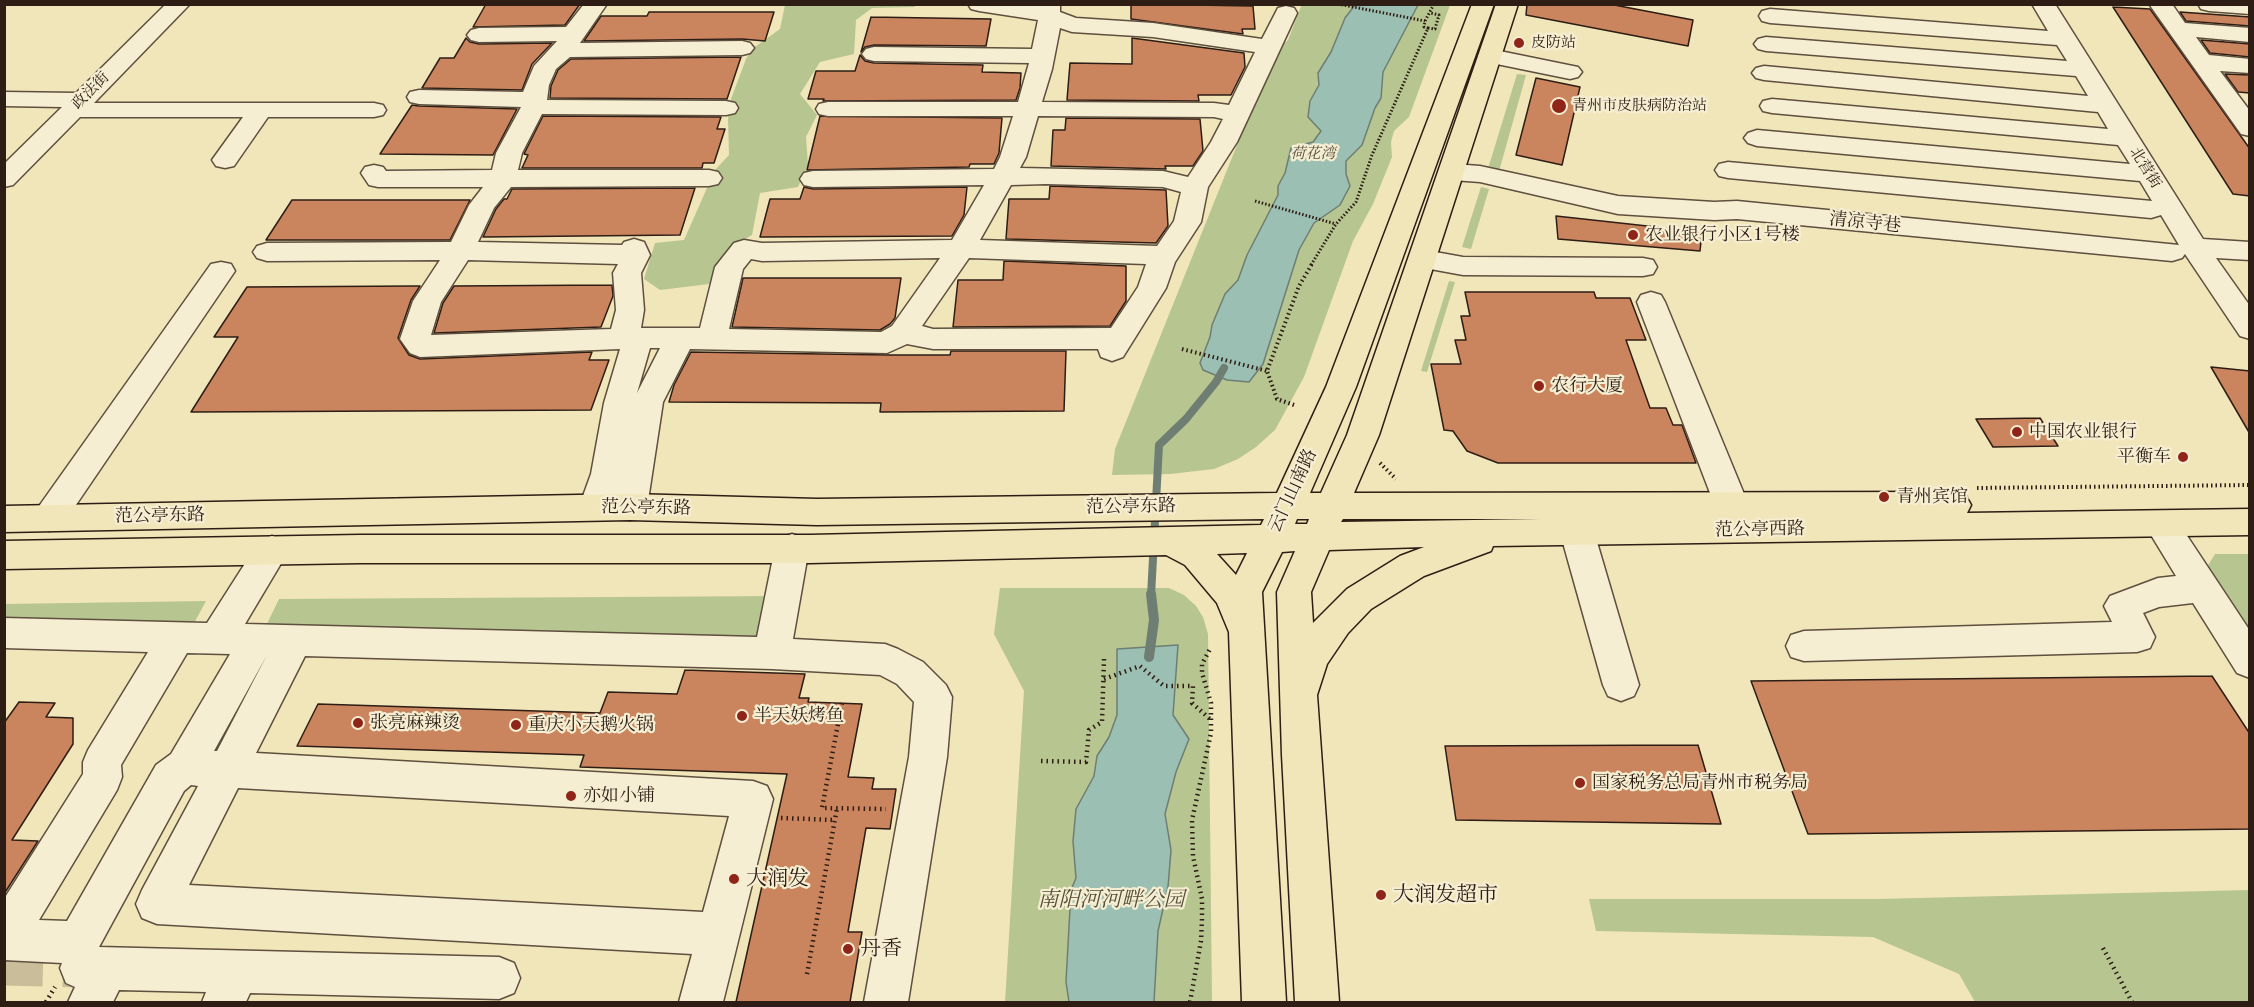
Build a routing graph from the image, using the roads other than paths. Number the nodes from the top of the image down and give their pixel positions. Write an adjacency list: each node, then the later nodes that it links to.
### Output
1 (179, 4): 35 (street, 政法街)
2 (597, 4): 18 (street)
3 (979, 4): 10 (street)
4 (1482, 4): 24 (main road, 云门山南路)
5 (1507, 4): 24 (main road, 云门山南路)
6 (2043, 4): 17 (street, 北营街)
7 (2160, 4): 14 (street)
8 (2209, 4): 9 (street)
9 (2250, 7)
10 (1050, 10): 20 (street); 25 (street)
11 (1286, 13): 43 (street)
12 (1845, 13): 13 (street); 17 (street); 22 (street)
13 (1770, 16)
14 (2178, 29): 16 (street); 26 (street)
15 (479, 35): 18 (street)
16 (2250, 35)
17 (2065, 39): 28 (street, 北营街)
18 (569, 42): 21 (street); 34 (street)
19 (1766, 44): 22 (street)
20 (1269, 47)
21 (742, 48)
22 (1860, 52): 28 (street); 31 (street)
23 (874, 54): 25 (street)
24 (1478, 54): 29 (street); 51 (main road, 云门山南路); 83 (main road, 云门山南路)
25 (1043, 56): 42 (street)
26 (2202, 62): 27 (street); 45 (street)
27 (2250, 66)
28 (2085, 70): 36 (street, 北营街)
29 (1570, 72)
30 (1764, 73): 31 (street)
31 (1872, 84): 36 (street); 44 (street)
32 (419, 97): 34 (street)
33 (4, 99): 35 (street)
34 (534, 103): 38 (street); 54 (street)
35 (77, 105): 40 (street); 57 (street, 政法街)
36 (2106, 105): 47 (street, 北营街)
37 (1772, 106): 44 (street)
38 (726, 108)
39 (828, 109): 42 (street)
40 (261, 110): 41 (street); 49 (street)
41 (374, 110)
42 (1029, 111): 43 (street); 56 (street)
43 (1237, 114): 60 (street)
44 (1884, 116): 47 (street); 48 (street)
45 (2245, 117)
46 (1756, 138): 48 (street)
47 (2127, 138): 53 (street, 北营街)
48 (1897, 151): 53 (street); 59 (street)
49 (225, 160)
50 (1728, 170): 59 (street)
51 (1453, 172): 64 (street, 清凉寺巷); 68 (main road, 云门山南路)
52 (374, 173): 54 (street)
53 (2149, 174): 64 (street, 北营街)
54 (503, 178): 55 (street); 63 (street)
55 (709, 178)
56 (1002, 178): 58 (street); 60 (street); 62 (street)
57 (4, 179)
58 (813, 179)
59 (1911, 186): 61 (street)
60 (1196, 187): 67 (street)
61 (2151, 209)
62 (961, 249): 67 (street); 73 (street); 76 (street)
63 (460, 251): 66 (street); 75 (street); 75 (street)
64 (2184, 251): 65 (street, 清凉寺巷); 72 (street, 北营街)
65 (2250, 251)
66 (267, 252)
67 (1165, 255): 73 (street)
68 (1424, 259): 69 (street); 84 (main road, 云门山南路)
69 (1643, 267)
70 (221, 270): 81 (street)
71 (1651, 302): 78 (street)
72 (2250, 329)
73 (902, 333): 76 (street)
74 (680, 338): 75 (street); 76 (street); 80 (street)
75 (631, 339): 79 (street)
76 (712, 339)
77 (2250, 504): 78 (main road, 范公亭西路)
78 (1732, 506): 84 (main road, 范公亭西路)
79 (596, 507): 80 (main road, 范公亭东路); 81 (main road, 范公亭东路)
80 (630, 507): 83 (main road, 范公亭东路)
81 (49, 518): 82 (main road, 范公亭东路)
82 (4, 519)
83 (1279, 522): 84 (main road, 范公亭西路); 89 (main road, 范公亭东路); 94 (main road, 云门山南路)
84 (1325, 522): 88 (main road, 范公亭西路); 103 (main road, 云门山南路)
85 (2250, 522): 86 (main road, 范公亭西路)
86 (2162, 525): 87 (main road, 范公亭西路); 93 (street)
87 (1577, 532): 88 (main road, 范公亭西路); 102 (street)
88 (1508, 533): 103 (main road)
89 (1169, 541): 90 (main road, 范公亭东路); 94 (main road)
90 (801, 548): 91 (main road, 范公亭东路); 100 (street)
91 (272, 550): 92 (main road, 范公亭东路); 97 (street)
92 (4, 555)
93 (2201, 587): 99 (street); 101 (street)
94 (1246, 631): 113 (main road, 云门山南路)
95 (4, 633): 96 (street)
96 (177, 637): 97 (street); 107 (street)
97 (218, 637): 98 (street)
98 (276, 640): 100 (street); 104 (street); 105 (street)
99 (1804, 646)
100 (772, 653): 112 (street)
101 (2250, 662)
102 (1621, 685)
103 (1299, 705): 114 (main road, 云门山南路)
104 (185, 767): 105 (street); 107 (street)
105 (228, 771): 106 (street); 106 (street)
106 (717, 934): 111 (street)
107 (4, 939)
108 (499, 978): 110 (street)
109 (92, 980): 110 (street)
110 (231, 987)
111 (701, 1002)
112 (886, 1002)
113 (1264, 1002)
114 (1317, 1002)

